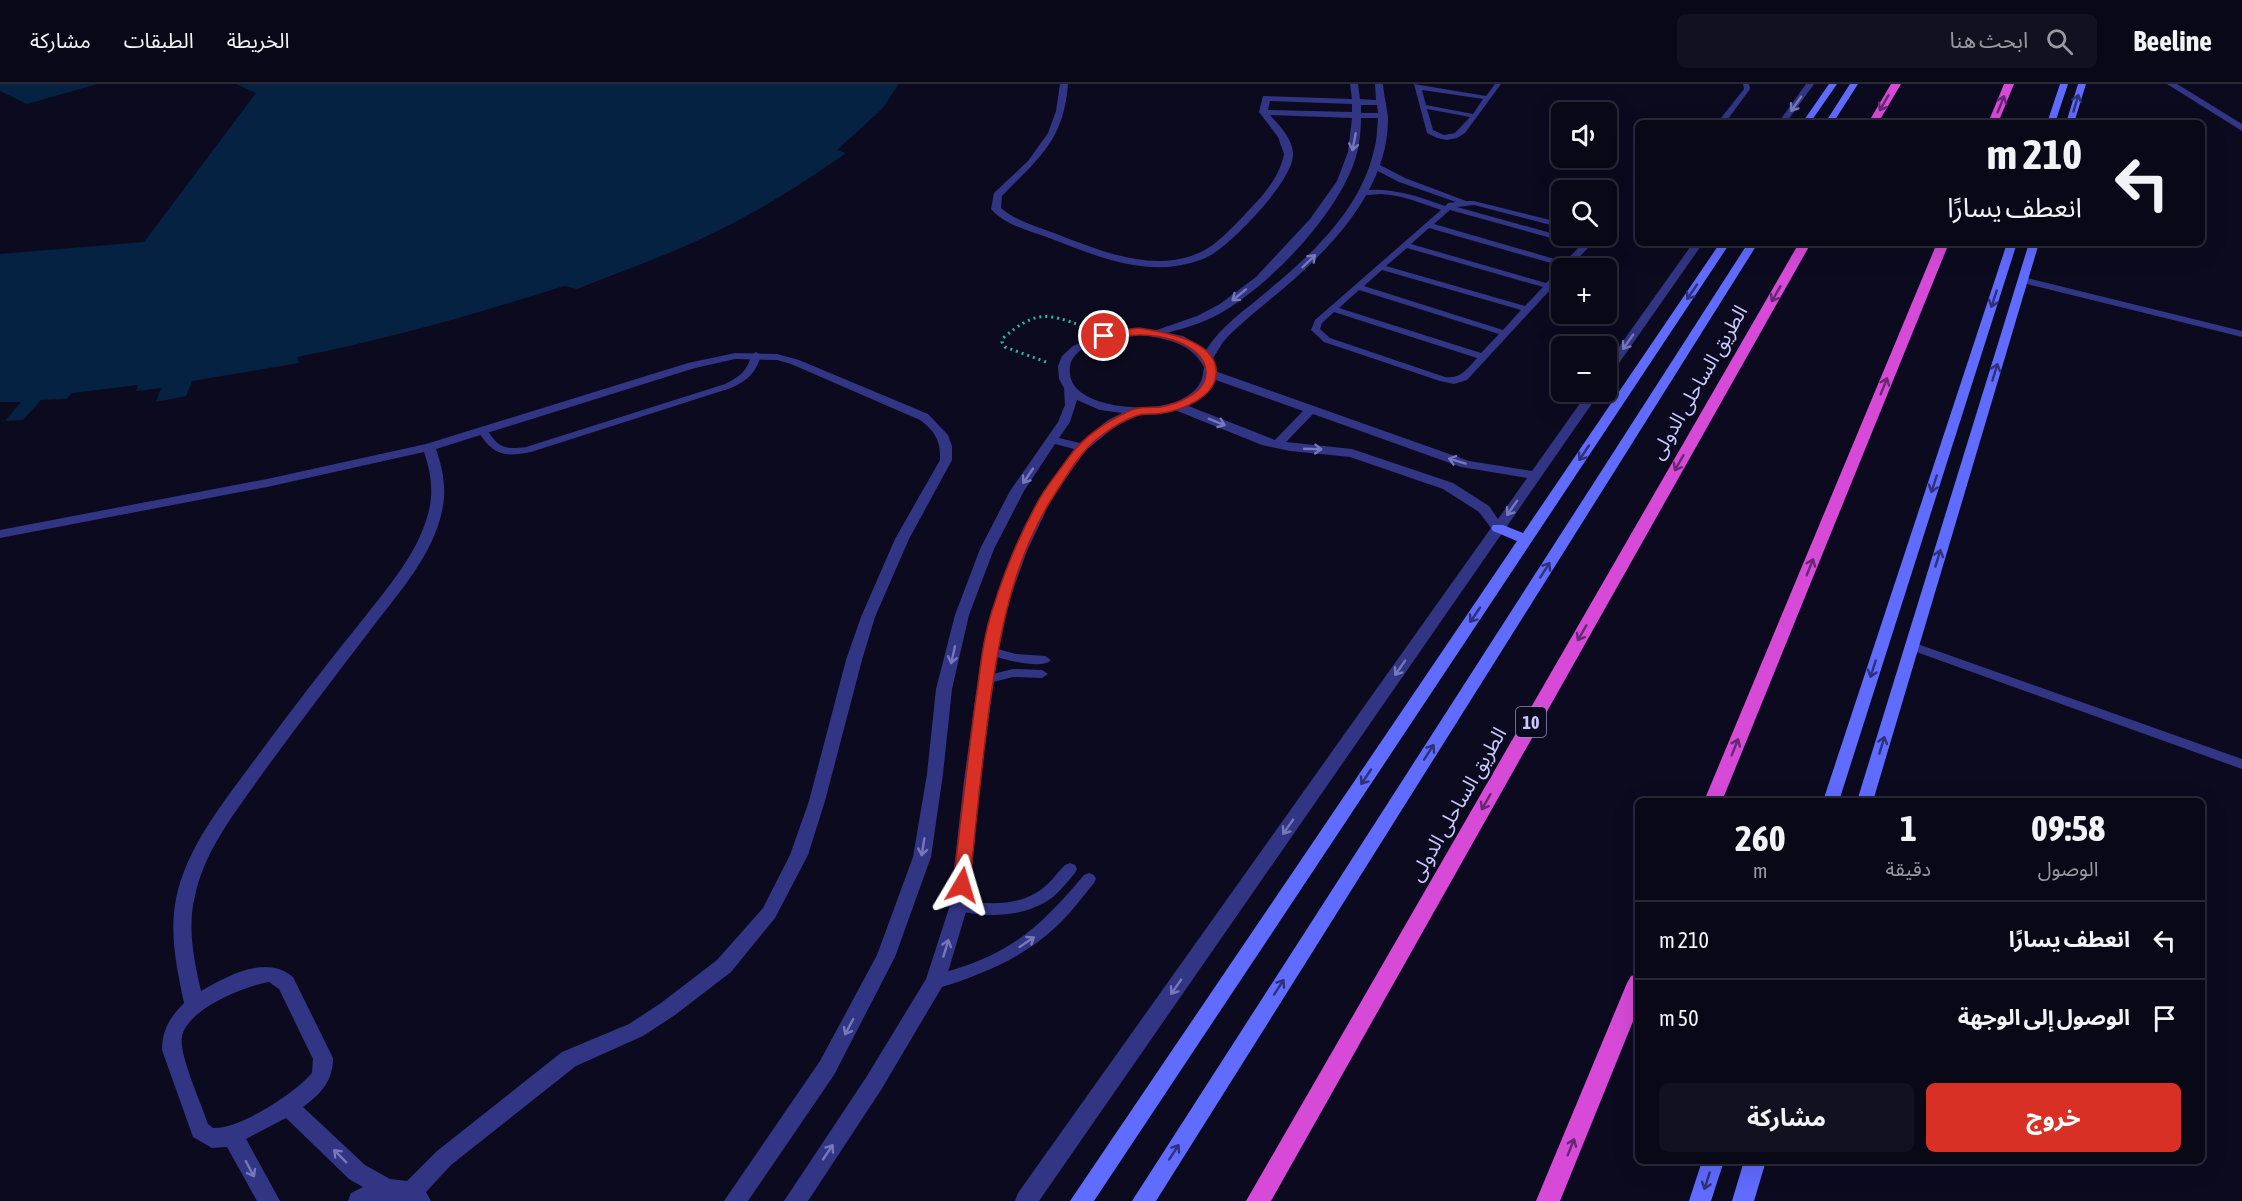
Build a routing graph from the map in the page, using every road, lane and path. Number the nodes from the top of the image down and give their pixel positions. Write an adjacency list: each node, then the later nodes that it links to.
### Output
1 (1064, 84): 20 (street)
2 (1354, 84): 17 (street)
3 (1379, 84): 18 (street)
4 (1498, 84): 15 (lane)
5 (1746, 84): 25 (lane)
6 (1810, 84): 26 (street, one-way to 26)
7 (1833, 84): 27 (main road)
8 (1854, 84): 28 (main road)
9 (1896, 84): 29 (highway, one-way to 29)
10 (2009, 84): 30 (highway, one-way to 10)
11 (2064, 84): 31 (main road)
12 (2082, 84): 32 (main road, one-way to 12)
13 (2171, 84): 33 (street)
14 (1418, 86): 15 (lane); 19 (lane)
15 (1487, 98): 24 (lane)
16 (1304, 99): 17 (street); 20 (street); 21 (street)
17 (1357, 102): 18 (street); 22 (street)
18 (1383, 104): 23 (street)
19 (1423, 106): 24 (lane); 24 (lane)
20 (1263, 112): 21 (street)
21 (1304, 113): 22 (street)
22 (1357, 115): 23 (street); 61 (street, one-way to 61)
23 (1384, 116): 34 (street)
24 (1473, 116)
25 (1723, 120)
26 (1784, 120)
27 (1808, 120)
28 (1832, 120)
29 (1875, 120)
30 (1994, 120)
31 (2052, 120)
32 (2071, 120)
33 (2242, 128)
34 (1375, 166): 35 (lane); 36 (street)
35 (1430, 190): 37 (lane); 38 (lane)
36 (1362, 194): 37 (lane); 67 (street, one-way to 36)
37 (1416, 199): 39 (lane)
38 (1464, 202): 39 (lane); 40 (lane)
39 (1447, 208): 41 (lane); 42 (lane)
40 (1551, 223)
41 (1427, 225): 43 (lane); 53 (lane)
42 (1551, 232)
43 (1405, 245): 54 (lane); 57 (lane)
44 (1581, 246): 52 (lane)
45 (1696, 246): 68 (street, one-way to 68)
46 (1723, 246): 84 (main road, one-way to 84)
47 (1751, 246): 112 (main road, one-way to 47)
48 (1803, 246): 113 (highway, الطريق الساحلى الدولى / 10, one-way to 113)
49 (1942, 246): 91 (highway, one-way to 49)
50 (2011, 246): 92 (main road, one-way to 92)
51 (2033, 246): 55 (main road)
52 (1572, 258)
53 (1551, 264)
54 (1380, 267): 58 (lane); 60 (lane)
55 (2022, 280): 63 (street); 85 (main road, one-way to 55)
56 (1551, 283): 57 (lane)
57 (1548, 286): 60 (lane)
58 (1358, 287): 59 (lane); 62 (lane)
59 (1333, 309): 66 (lane); 66 (lane)
60 (1527, 309): 62 (lane)
61 (1157, 333): 64 (street); 67 (street)
62 (1505, 333): 66 (lane)
63 (2242, 334)
64 (1104, 336): 69 (street); 69 (path)
65 (756, 355): 76 (street); 76 (lane); 105 (street)
66 (1483, 357)
67 (1207, 358): 70 (street)
68 (1617, 358)
69 (1063, 368): 71 (street)
70 (1211, 374): 73 (street); 74 (street)
71 (1070, 388): 75 (street); 77 (street)
72 (1587, 402): 81 (street)
73 (1177, 406): 75 (street); 78 (street, one-way to 78)
74 (1311, 409): 78 (street); 81 (street, one-way to 74)
75 (1134, 412): 80 (street)
76 (483, 430): 79 (street)
77 (1052, 440): 80 (street); 108 (street, one-way to 108)
78 (1277, 445): 82 (street, one-way to 82)
79 (429, 447): 83 (street); 99 (street)
80 (1082, 447): 86 (street)
81 (1535, 475): 82 (street, one-way to 82)
82 (1498, 528): 84 (main road); 110 (street, one-way to 110)
83 (0, 534)
84 (1526, 539): 111 (main road, one-way to 111)
85 (1912, 646): 90 (lane); 93 (main road, one-way to 85)
86 (990, 651): 87 (lane); 89 (street)
87 (1045, 660)
88 (1042, 674): 89 (lane)
89 (985, 680): 96 (street)
90 (2242, 764)
91 (1714, 798)
92 (1831, 798)
93 (1865, 798)
94 (1070, 869): 96 (lane)
95 (1089, 879): 97 (lane, one-way to 95)
96 (959, 905): 97 (street, one-way to 96)
97 (935, 982): 109 (street, one-way to 97)
98 (1635, 990): 114 (highway, one-way to 98)
99 (194, 1005): 100 (street); 101 (street)
100 (287, 1105): 101 (street); 104 (street, one-way to 100)
101 (232, 1136): 106 (street, one-way to 106)
102 (1712, 1164): 115 (main road, one-way to 115)
103 (1754, 1164): 116 (main road)
104 (387, 1189): 105 (street); 107 (street)
105 (415, 1197)
106 (269, 1201)
107 (359, 1201)
108 (735, 1201)
109 (795, 1201)
110 (1026, 1201)
111 (1081, 1201)
112 (1143, 1201)
113 (1258, 1201)
114 (1548, 1201)
115 (1700, 1201)
116 (1743, 1201)

